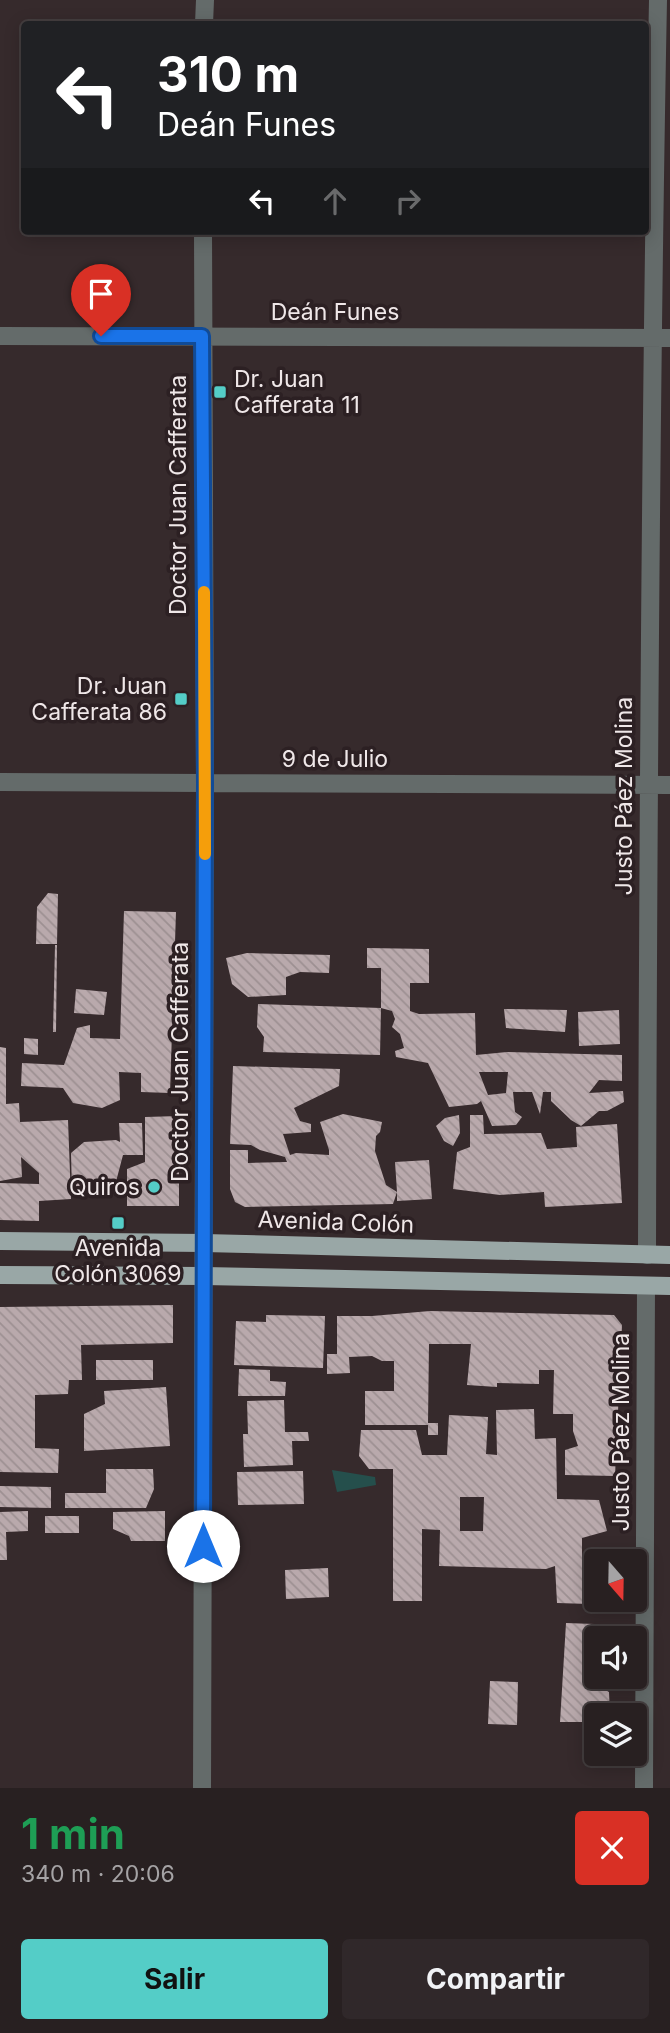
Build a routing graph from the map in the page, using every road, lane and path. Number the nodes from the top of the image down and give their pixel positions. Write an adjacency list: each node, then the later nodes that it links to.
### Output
1 (205, 0): 3 (street)
2 (658, 0): 7 (street, Justo Páez Molina)
3 (204, 21)
4 (203, 235): 6 (street, Doctor Juan Cafferata)
5 (0, 336): 6 (street, Deán Funes)
6 (202, 336): 7 (street, Deán Funes); 10 (street, Doctor Juan Cafferata)
7 (652, 338): 8 (street, Deán Funes); 11 (street, Justo Páez Molina)
8 (670, 338)
9 (0, 782): 10 (street, 9 de Julio)
10 (205, 783): 11 (street, 9 de Julio); 14 (street, Doctor Juan Cafferata)
11 (648, 785): 12 (street, 9 de Julio); 15 (street, Justo Páez Molina)
12 (670, 785)
13 (0, 1241): 14 (main road, Avenida Colón)
14 (204, 1243): 15 (main road, Avenida Colón); 18 (street, Doctor Juan Cafferata)
15 (647, 1255): 16 (main road, Avenida Colón)
16 (670, 1255)
17 (0, 1275): 18 (main road)
18 (204, 1276): 19 (main road); 21 (street, Doctor Juan Cafferata)
19 (646, 1286): 20 (main road); 22 (street, Justo Páez Molina)
20 (670, 1286)
21 (202, 1788)
22 (644, 1788)

